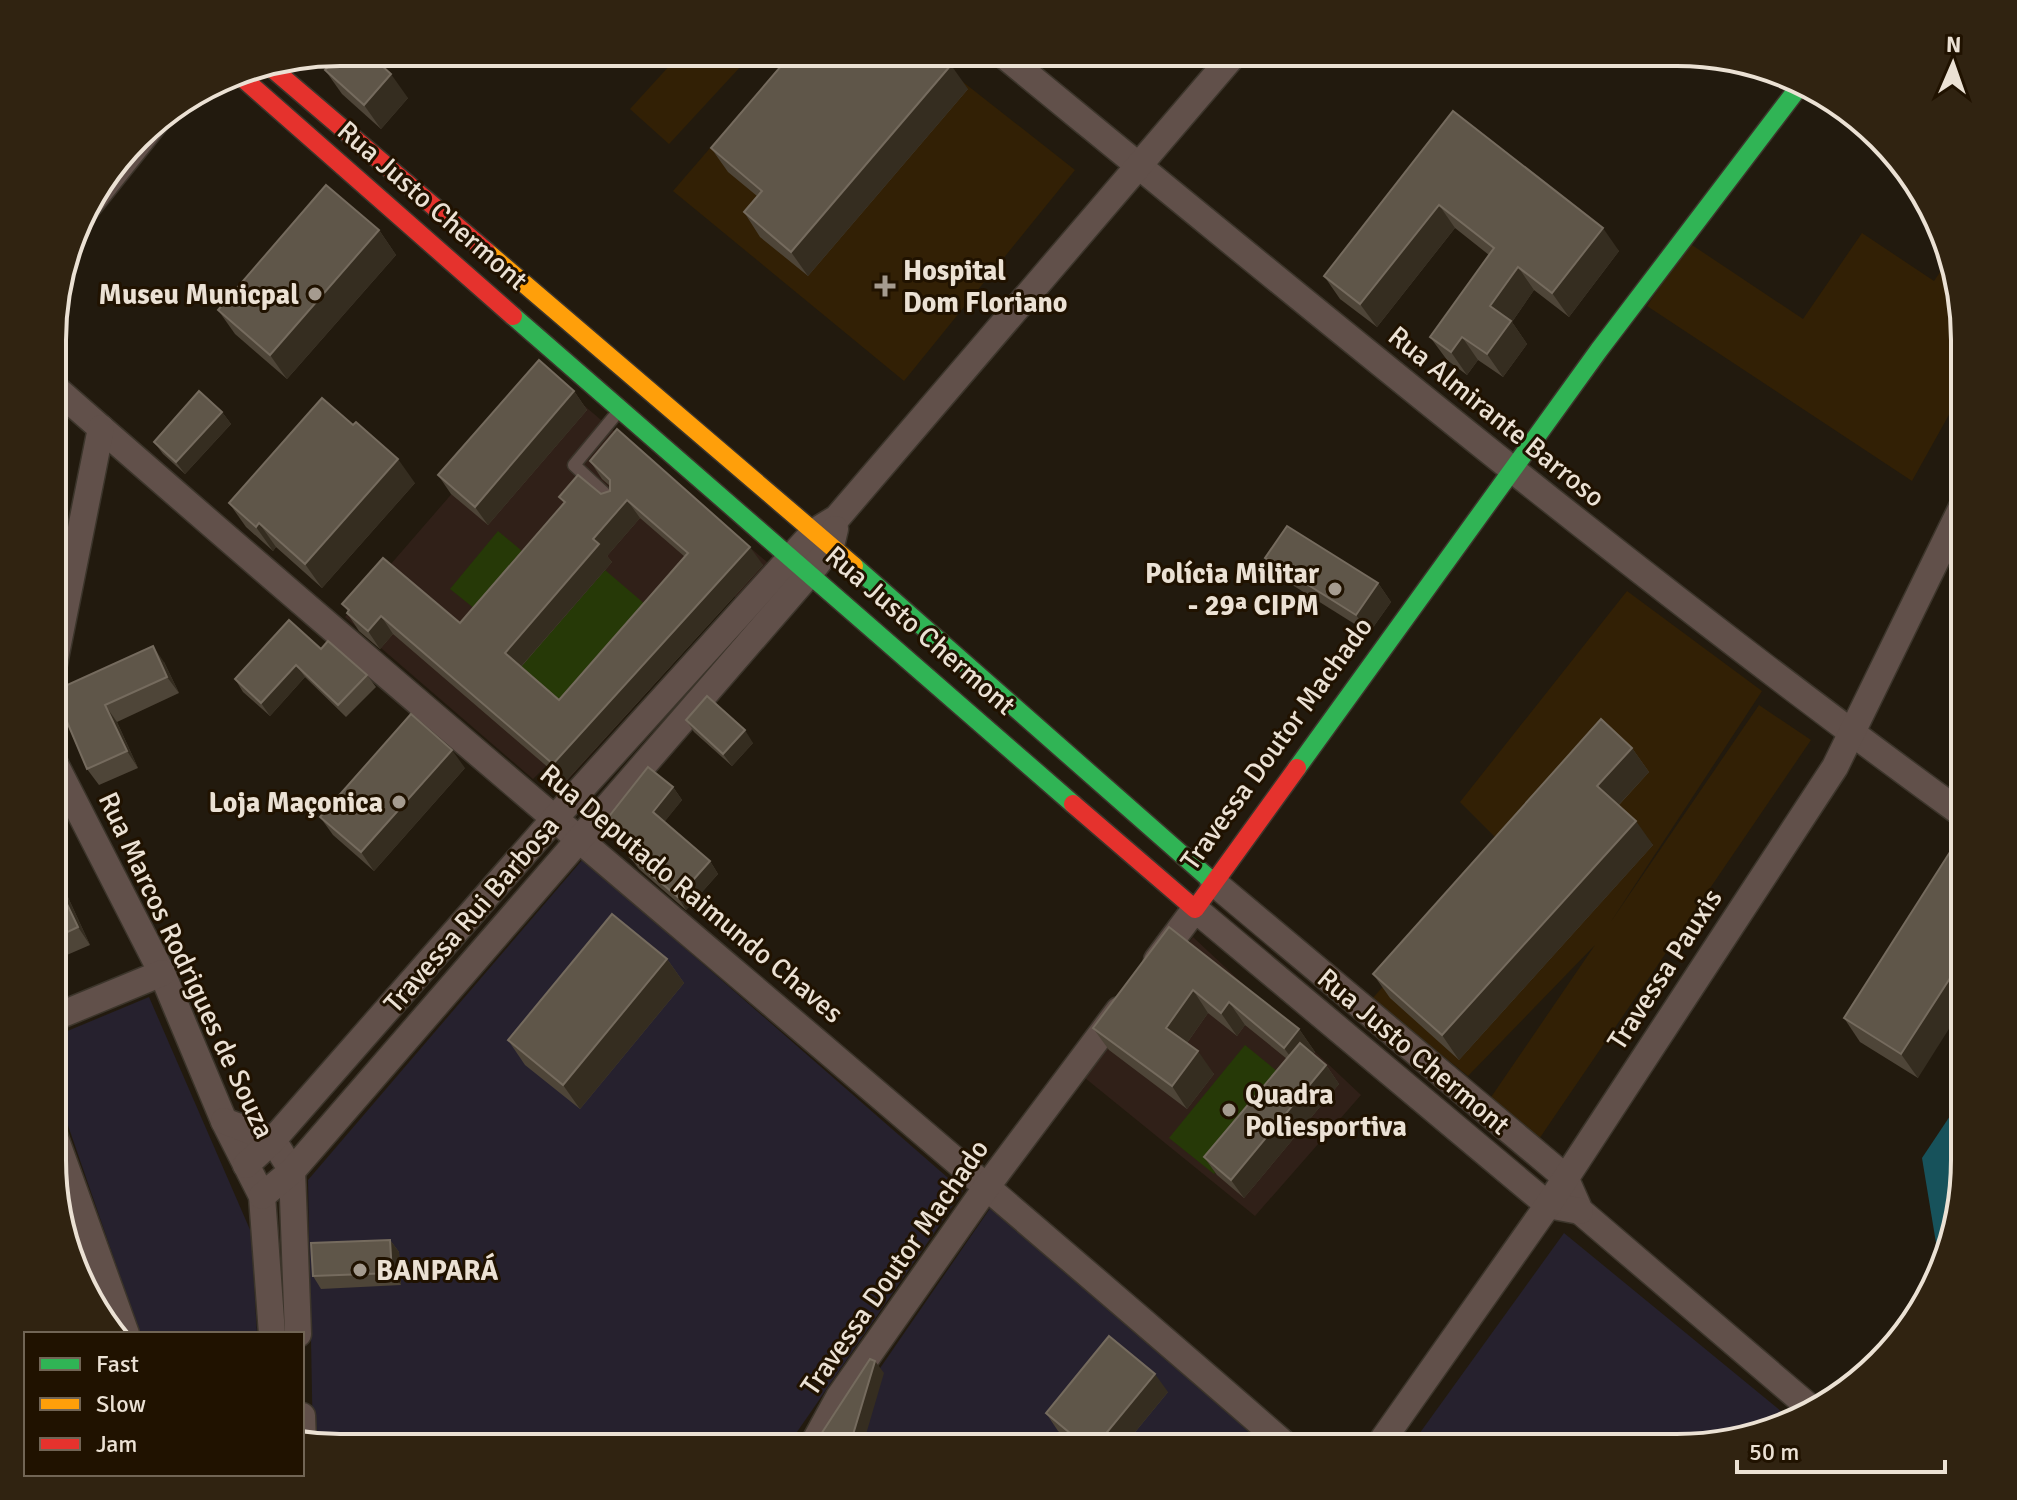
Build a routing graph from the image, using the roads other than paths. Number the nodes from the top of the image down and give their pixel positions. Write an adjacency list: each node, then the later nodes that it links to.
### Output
1 (1018, 67): 6 (street, Rua Almirante Barroso)
2 (1223, 67): 6 (street, Travessa Rui Barbosa)
3 (278, 73): 13 (street, Rua Justo Chermont)
4 (248, 83): 8 (street, Rua Justo Chermont)
5 (1794, 93): 10 (street, Travessa Doutor Machado)
6 (1140, 167): 10 (street, Rua Almirante Barroso); 13 (street, Travessa Rui Barbosa)
7 (66, 398): 9 (street, Rua Deputado Raimundo Chaves)
8 (620, 411): 11 (lane); 14 (street, Rua Justo Chermont)
9 (101, 428): 15 (street); 19 (street, Rua Deputado Raimundo Chaves)
10 (1513, 472): 16 (street, Rua Almirante Barroso); 21 (street, Travessa Doutor Machado)
11 (616, 504)
12 (1950, 532): 16 (street, Travessa Pauxis)
13 (823, 539): 14 (street, Travessa Rui Barbosa); 21 (street, Rua Justo Chermont)
14 (799, 567): 19 (street, Travessa Rui Barbosa); 20 (street, Travessa Rui Barbosa); 22 (street, Rua Justo Chermont)
15 (66, 602)
16 (1853, 734): 18 (street, Rua Almirante Barroso); 30 (street, Travessa Pauxis)
17 (67, 786): 23 (street, Rua Marcos Rodrigues de Souza)
18 (1950, 805)
19 (555, 818): 20 (street, Rua Deputado Raimundo Chaves); 26 (street, Travessa Rui Barbosa)
20 (577, 841): 29 (street, Travessa Rui Barbosa); 31 (street, Rua Deputado Raimundo Chaves)
21 (1213, 882): 22 (street, Travessa Doutor Machado); 30 (street, Rua Justo Chermont)
22 (1195, 909): 31 (street, Travessa Doutor Machado); 33 (street, Rua Justo Chermont)
23 (162, 973): 24 (street); 25 (street, Rua Marcos Rodrigues de Souza)
24 (67, 1012)
25 (224, 1121): 26 (street); 27 (street, Rua Marcos Rodrigues de Souza)
26 (273, 1140): 27 (street, Travessa Rui Barbosa); 29 (street)
27 (246, 1165): 32 (street, Rua Marcos Rodrigues de Souza)
28 (67, 1171): 35 (street)
29 (292, 1171): 32 (street, Travessa Rui Barbosa); 37 (street)
30 (1565, 1177): 33 (street, Travessa Pauxis); 34 (street, Rua Justo Chermont)
31 (988, 1185): 39 (street, Travessa Doutor Machado); 40 (street, Rua Deputado Raimundo Chaves)
32 (262, 1196): 36 (street)
33 (1548, 1205): 34 (street, Rua Justo Chermont); 41 (street, Travessa Pauxis)
34 (1580, 1211): 38 (street, Rua Justo Chermont)
35 (124, 1327)
36 (272, 1332)
37 (298, 1332)
38 (1804, 1402)
39 (819, 1433)
40 (1273, 1434)
41 (1387, 1434)

